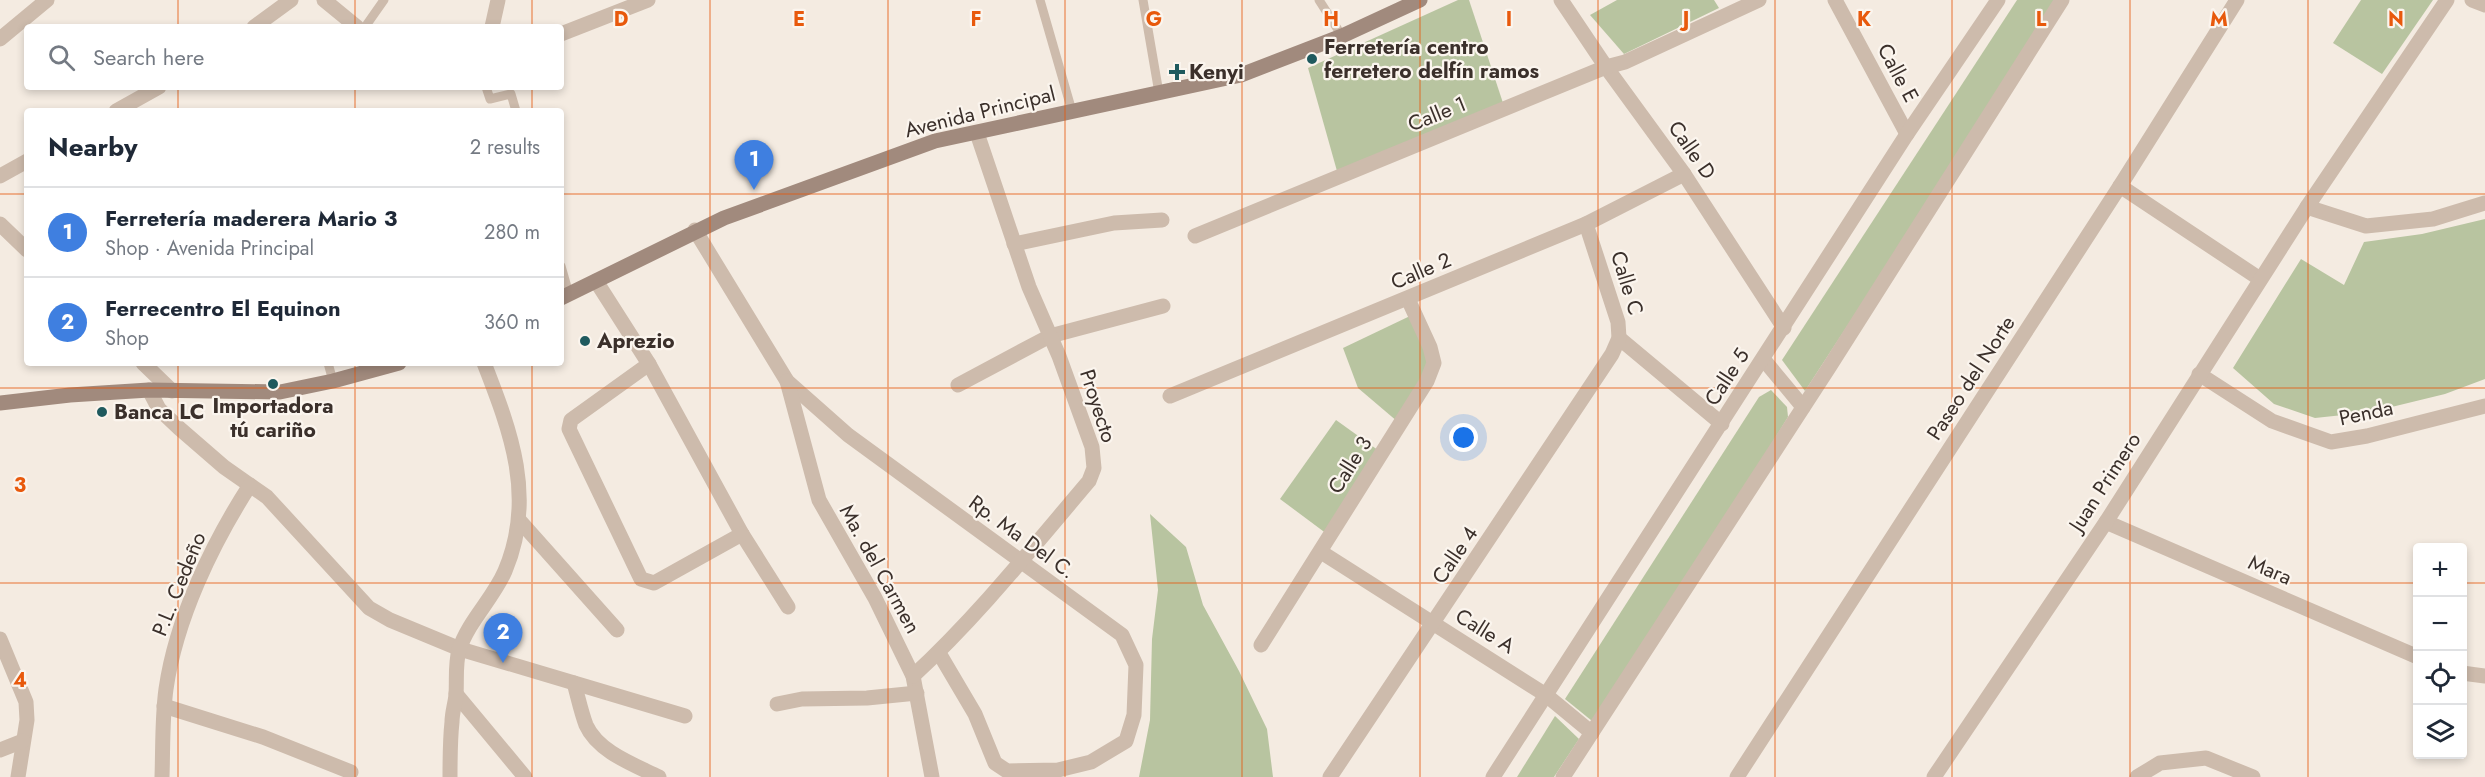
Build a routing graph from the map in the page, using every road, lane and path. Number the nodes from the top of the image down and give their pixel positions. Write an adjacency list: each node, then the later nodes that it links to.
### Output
1 (47, 0): 26 (street)
2 (291, 0): 20 (street)
3 (324, 0): 21 (street)
4 (384, 0): 22 (lane)
5 (498, 0): 23 (street)
6 (648, 0): 24 (street)
7 (1040, 0): 34 (lane)
8 (1143, 0): 31 (lane)
9 (1319, 0): 25 (lane)
10 (1420, 0): 25 (street, Avenida Principal)
11 (1561, 0): 27 (street, Calle D)
12 (1759, 0): 27 (street, Calle 1)
13 (1835, 0): 36 (street, Calle E)
14 (1998, 0): 36 (street, Calle 5)
15 (2062, 0): 74 (street)
16 (2237, 0): 40 (street, Paseo del Norte)
17 (2447, 0): 42 (street, Juan Primero)
18 (2472, 0): 19 (street)
19 (2485, 5)
20 (258, 24)
21 (353, 24)
22 (367, 24)
23 (493, 24)
24 (564, 33)
25 (1342, 36): 31 (street, Avenida Principal)
26 (0, 39)
27 (1606, 67): 38 (street, Calle D); 47 (street, Calle 1)
28 (154, 90): 32 (street)
29 (487, 90): 30 (lane)
30 (510, 91): 33 (lane)
31 (1159, 93): 34 (street, Avenida Principal)
32 (121, 108)
33 (515, 108)
34 (1072, 111): 35 (street, Avenida Principal)
35 (977, 133): 46 (street, Avenida Principal); 49 (street, Proyecto)
36 (1907, 134): 55 (street, Calle 5)
37 (24, 163): 39 (street)
38 (1684, 174): 45 (street, Calle 2); 55 (street, Calle D)
39 (0, 176)
40 (2120, 186): 50 (street); 115 (street, Paseo del Norte)
41 (2485, 203): 42 (street)
42 (2307, 207): 50 (street, Juan Primero)
43 (1161, 220): 49 (street)
44 (0, 224): 48 (street)
45 (1586, 224): 53 (street, Calle 2); 57 (street, Calle C)
46 (695, 230): 51 (street, Avenida Principal); 67 (street)
47 (1195, 236)
48 (24, 244)
49 (1014, 244): 56 (street, Proyecto)
50 (2260, 279): 65 (street, Juan Primero)
51 (596, 280): 52 (street, Avenida Principal); 60 (street)
52 (565, 296)
53 (1408, 299): 71 (street, Calle 2); 80 (street, Calle 3)
54 (1163, 306): 56 (street)
55 (1784, 328): 59 (street, Calle 5)
56 (1050, 336): 68 (street); 81 (street, Proyecto)
57 (1619, 338): 58 (street, Calle C); 75 (street)
58 (1612, 354): 83 (street, Calle 4)
59 (1764, 360): 74 (street); 75 (street, Calle 5)
60 (649, 364): 79 (street); 79 (street)
61 (146, 366): 70 (street)
62 (329, 366): 66 (lane)
63 (388, 366): 66 (street)
64 (485, 366): 77 (street)
65 (2199, 374): 73 (street, Penda); 78 (street, Juan Primero)
66 (333, 381): 70 (street)
67 (787, 381): 81 (street, Rp. Ma Del C.); 92 (street, Ma. del Carmen)
68 (958, 385)
69 (149, 390): 70 (street); 72 (street); 76 (street)
70 (172, 391)
71 (1170, 396)
72 (0, 403)
73 (2485, 406)
74 (1803, 407): 101 (street)
75 (1722, 424): 97 (street, Calle 5)
76 (250, 485): 87 (street); 99 (street, P.L. Cedeño)
77 (519, 520): 84 (street); 87 (street)
78 (2106, 522): 89 (street, Mara); 116 (street, Juan Primero)
79 (742, 534): 82 (street)
80 (1321, 552): 83 (street, Calle A); 86 (street, Calle 3)
81 (1020, 561): 88 (street, Proyecto); 105 (street, Rp. Ma Del C.)
82 (788, 607)
83 (1434, 623): 97 (street, Calle A); 112 (street, Calle 4)
84 (618, 630)
85 (0, 639): 90 (street)
86 (1261, 645)
87 (460, 649): 94 (street); 96 (street)
88 (939, 652): 92 (street, Proyecto); 105 (street)
89 (2413, 655)
90 (3, 658): 102 (street)
91 (2467, 674): 93 (street)
92 (914, 676): 95 (street, Ma. del Carmen)
93 (2485, 676)
94 (574, 683): 100 (street); 110 (street)
95 (917, 693): 98 (street); 111 (street, Ma. del Carmen)
96 (456, 694): 108 (street); 109 (street)
97 (1546, 695): 101 (street, Calle A); 113 (street, Calle 5)
98 (777, 704)
99 (164, 706): 104 (street); 107 (street, P.L. Cedeño)
100 (685, 716)
101 (1592, 733): 114 (street)
102 (23, 741): 103 (street); 106 (street)
103 (0, 750)
104 (351, 772)
105 (1057, 773)
106 (18, 777)
107 (162, 777)
108 (450, 777)
109 (525, 777)
110 (659, 777)
111 (932, 777)
112 (1330, 777)
113 (1493, 777)
114 (1563, 777)
115 (1737, 777)
116 (1934, 777)
117 (2137, 777): 118 (street)
118 (2253, 777)

